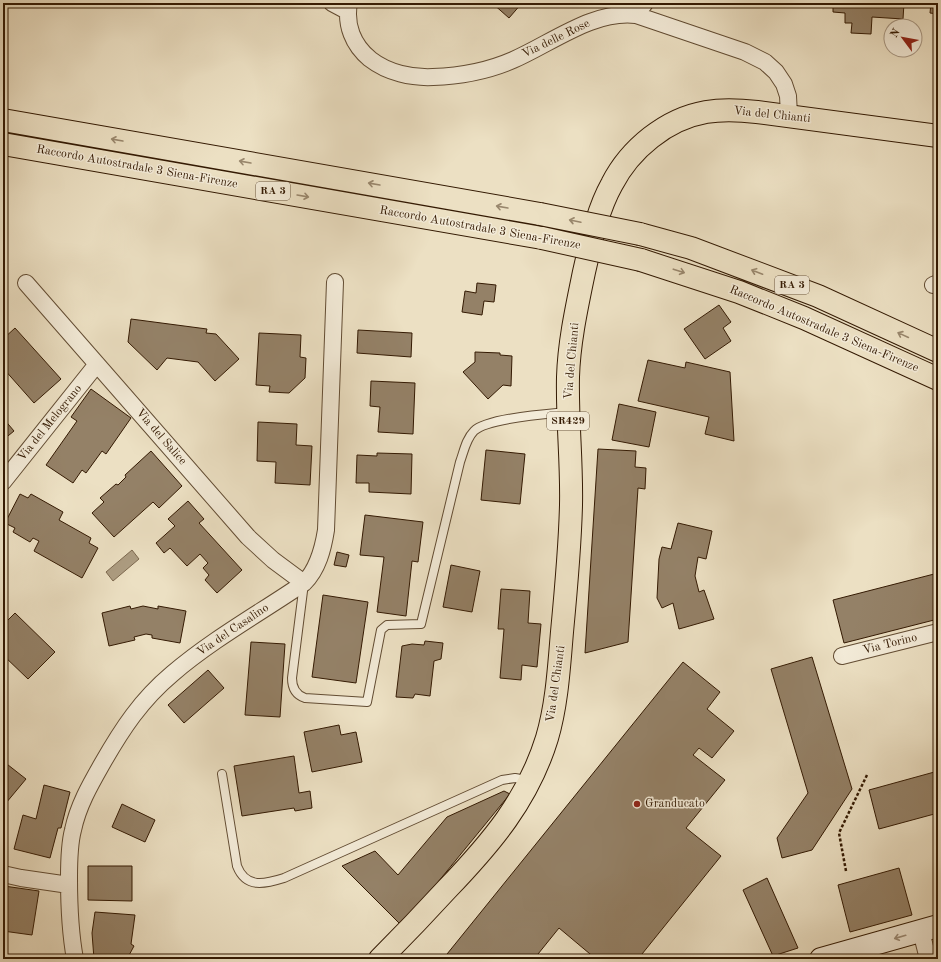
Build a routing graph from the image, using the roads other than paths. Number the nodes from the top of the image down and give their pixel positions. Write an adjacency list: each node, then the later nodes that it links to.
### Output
1 (332, 3): 2 (street)
2 (348, 7): 3 (street, Via delle Rose)
3 (641, 9): 4 (street, Via delle Rose)
4 (789, 115): 6 (main road, Via del Chianti / SR429); 13 (main road, Via del Chianti / SR429)
5 (3, 120): 10 (main road, Raccordo Autostradale 3 Siena-Firenze / RA 3, one-way to 5, bridge)
6 (938, 136)
7 (3, 144): 12 (main road, Raccordo Autostradale 3 Siena-Firenze / RA 3, one-way to 12, bridge)
8 (335, 282): 15 (street, Via del Casalino)
9 (26, 283): 11 (street, Via del Salice)
10 (938, 351)
11 (97, 364): 14 (street, Via del Melograno); 15 (street, Via del Salice)
12 (938, 379)
13 (568, 412): 15 (lane); 19 (main road, Via del Chianti / SR429)
14 (3, 482)
15 (304, 583): 21 (street, Via del Casalino)
16 (938, 632): 17 (street, Via Torino)
17 (842, 656)
18 (222, 774): 19 (lane)
19 (530, 781): 24 (main road, Via del Chianti / SR429)
20 (3, 874): 21 (street)
21 (69, 885): 23 (street, Via del Casalino)
22 (930, 929): 25 (main road, one-way to 25); 26 (street)
23 (75, 959)
24 (380, 959)
25 (821, 959)
26 (928, 959)

